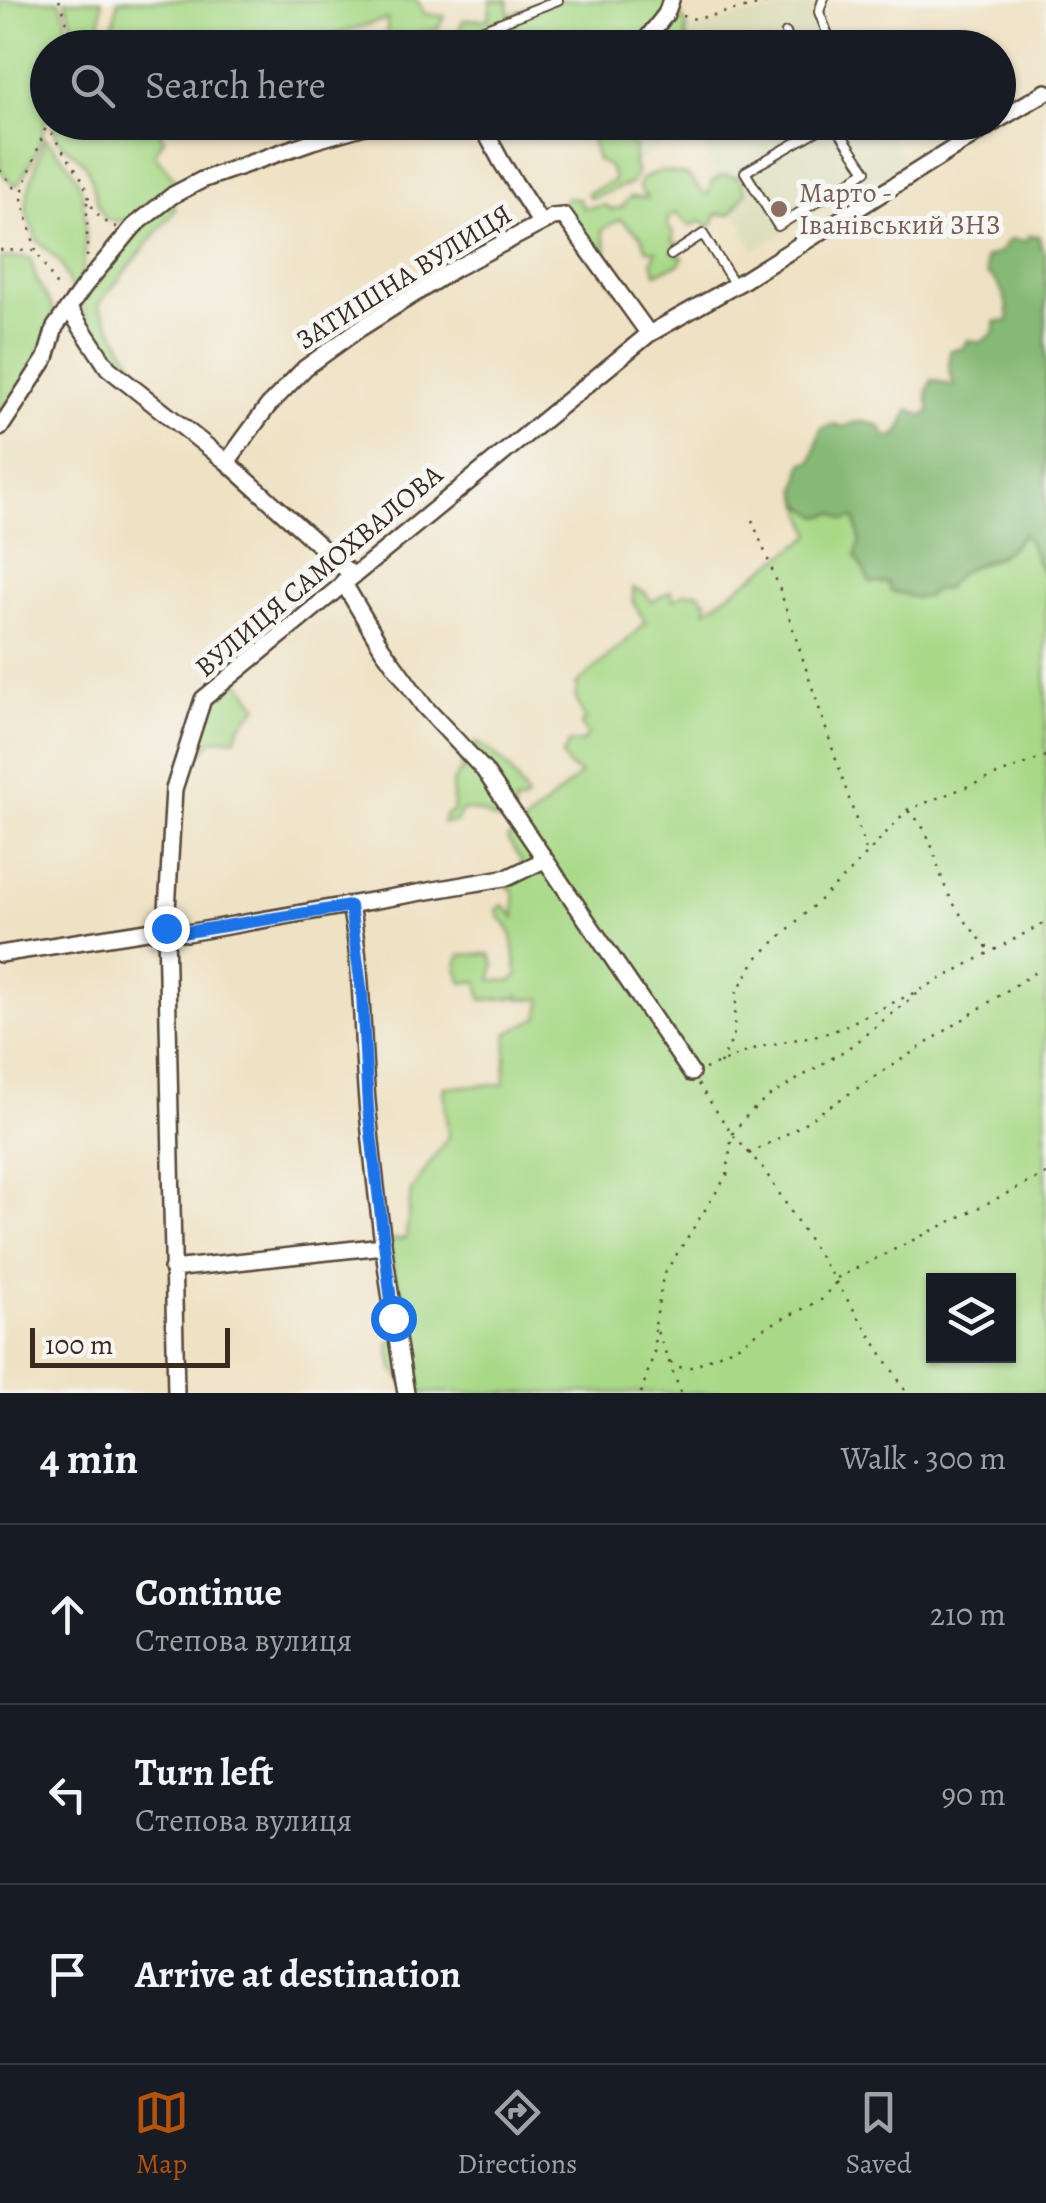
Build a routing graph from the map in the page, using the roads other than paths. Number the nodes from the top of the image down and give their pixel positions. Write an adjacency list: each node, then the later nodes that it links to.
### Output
1 (558, 0): 4 (lane)
2 (823, 0): 6 (lane)
3 (669, 7): 5 (street)
4 (481, 30)
5 (652, 30)
6 (826, 30)
7 (1046, 92): 8 (street, ВУЛИЦЯ САМОХВАЛОВА)
8 (1016, 110)
9 (316, 140): 19 (street)
10 (489, 140): 16 (street)
11 (801, 140): 14 (lane)
12 (845, 140): 14 (lane)
13 (966, 140): 15 (street, ВУЛИЦЯ САМОХВАЛОВА)
14 (866, 172): 15 (lane)
15 (882, 192): 18 (street, ВУЛИЦЯ САМОХВАЛОВА)
16 (540, 222): 20 (street, ЗАТИШНА ВУЛИЦЯ); 22 (street, ЗАТИШНА ВУЛИЦЯ)
17 (671, 255): 18 (lane)
18 (734, 285): 20 (street, ВУЛИЦЯ САМОХВАЛОВА)
19 (69, 308): 21 (street); 22 (street)
20 (649, 334): 23 (street, ВУЛИЦЯ САМОХВАЛОВА)
21 (0, 428)
22 (228, 462): 23 (street)
23 (347, 578): 24 (street); 26 (street, ВУЛИЦЯ САМОХВАЛОВА)
24 (544, 860): 25 (street); 28 (street)
25 (350, 906): 26 (street); 29 (street)
26 (166, 928): 27 (street); 30 (street, ВУЛИЦЯ САМОХВАЛОВА)
27 (0, 954)
28 (691, 1073)
29 (383, 1246): 30 (street); 32 (street)
30 (172, 1269): 31 (street, ВУЛИЦЯ САМОХВАЛОВА)
31 (176, 1393)
32 (406, 1393)

